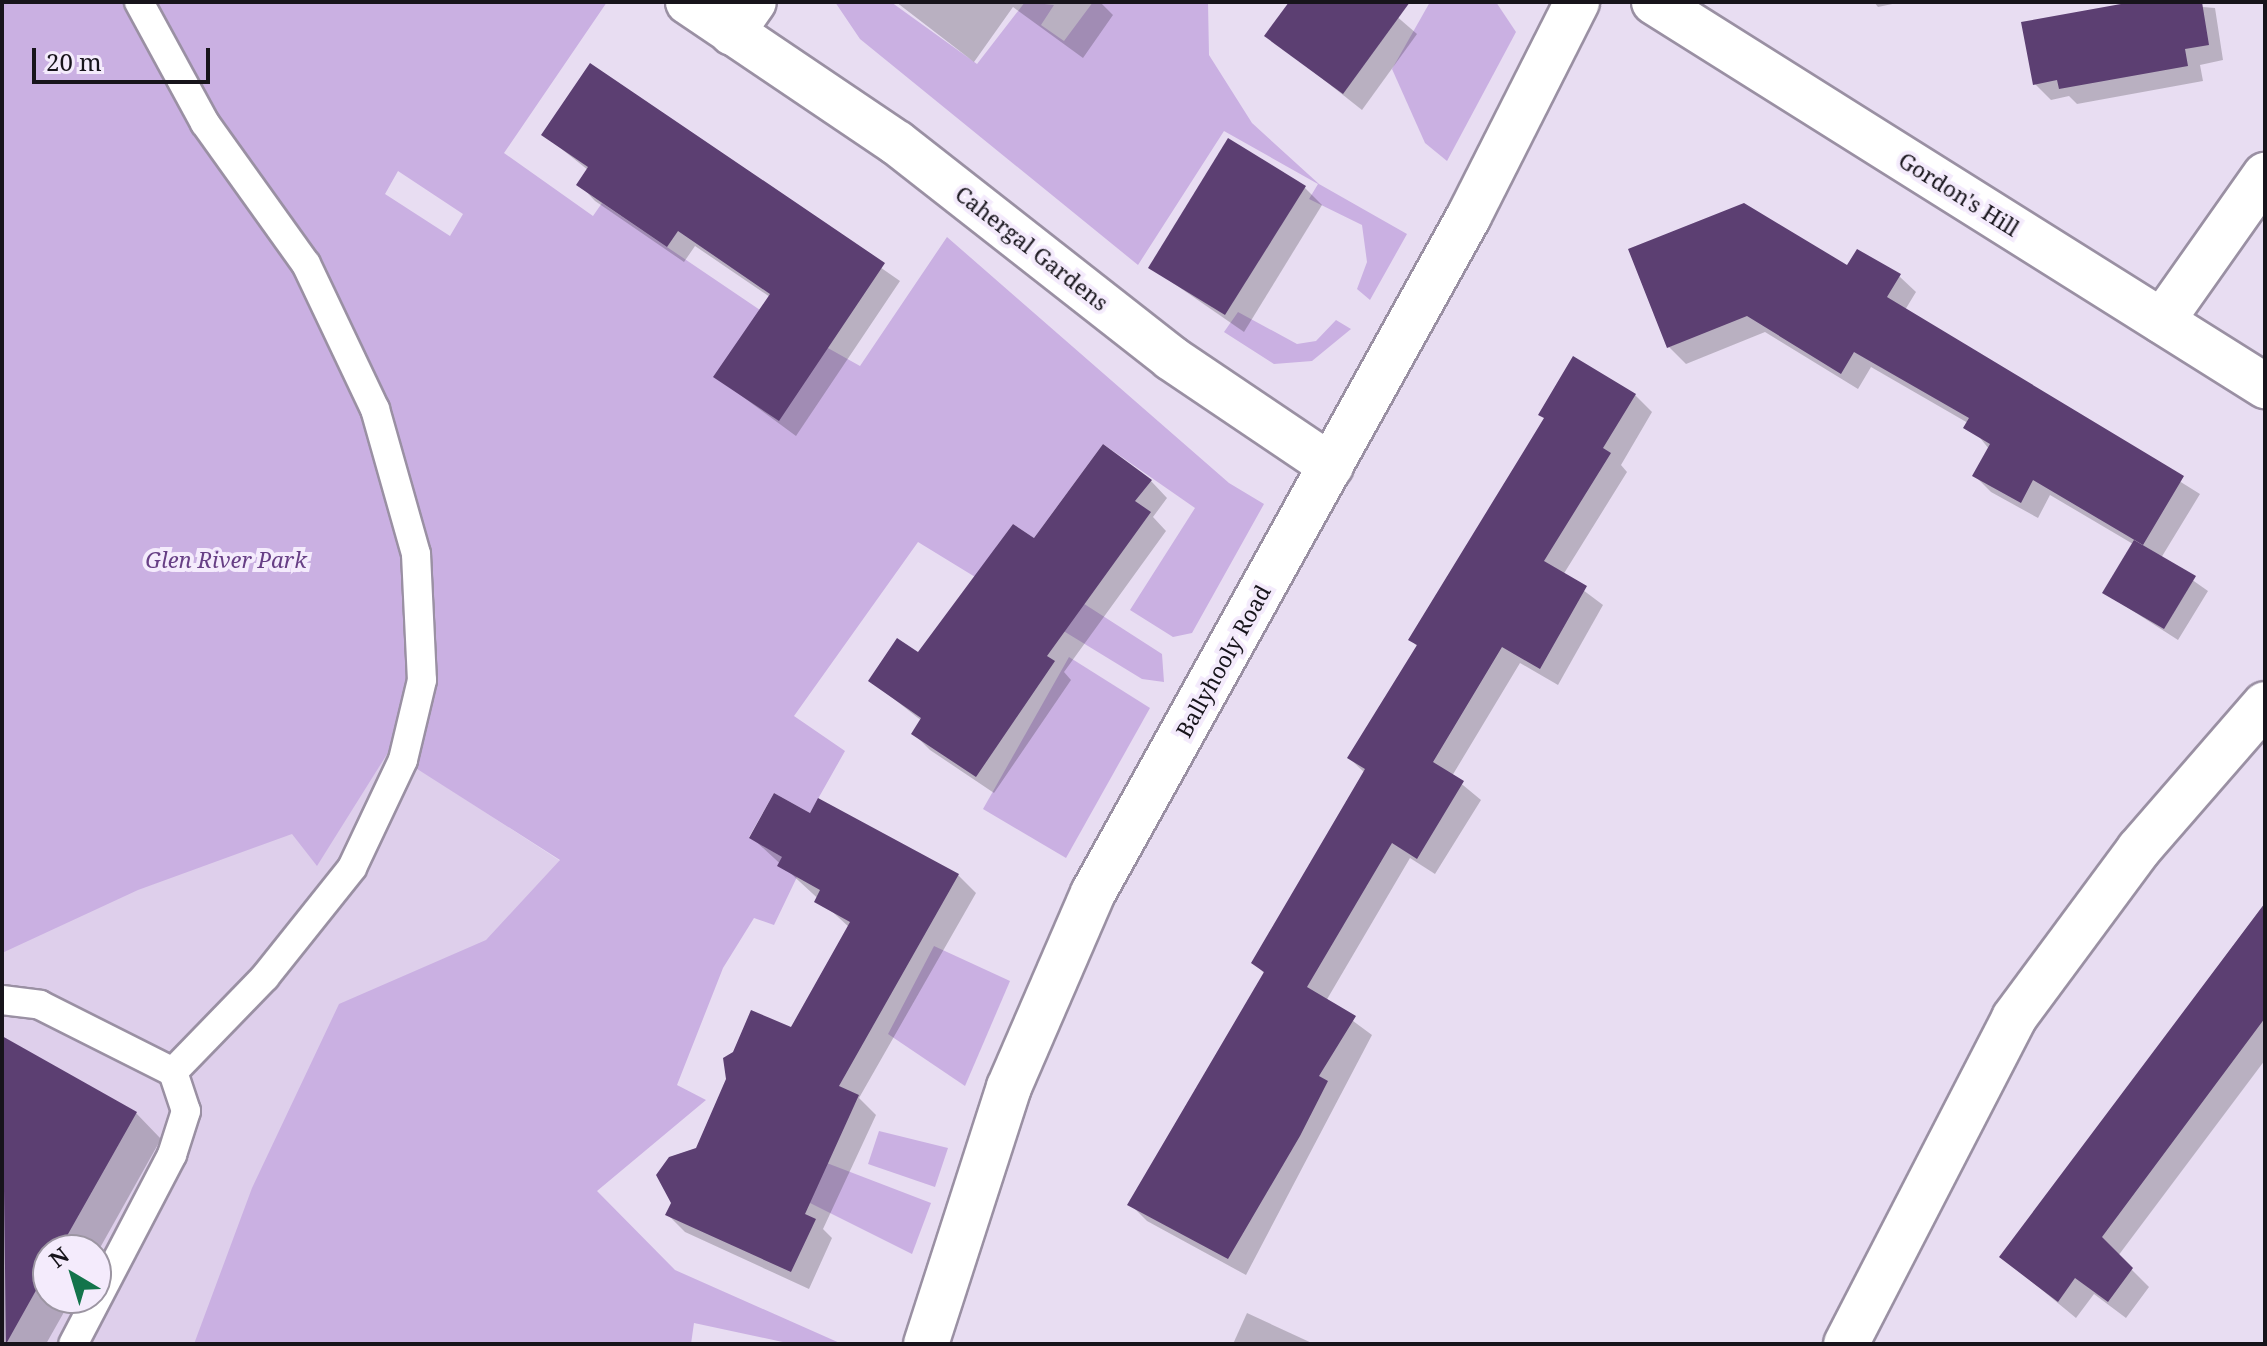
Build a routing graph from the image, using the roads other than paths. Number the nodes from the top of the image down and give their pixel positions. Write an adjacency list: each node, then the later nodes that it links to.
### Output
1 (139, 2): 12 (lane)
2 (688, 2): 5 (street, Cahergal Gardens)
3 (1577, 2): 9 (street, Ballyhooly Road)
4 (1654, 2): 7 (street, Gordon's Hill)
5 (743, 17): 9 (street, Cahergal Gardens)
6 (2265, 175): 7 (street)
7 (2162, 321): 8 (street, Gordon's Hill)
8 (2265, 386)
9 (1331, 466): 14 (street, Ballyhooly Road)
10 (2265, 704): 15 (street)
11 (2, 1000): 12 (lane)
12 (173, 1072): 13 (lane)
13 (73, 1344)
14 (926, 1344)
15 (1846, 1344)

